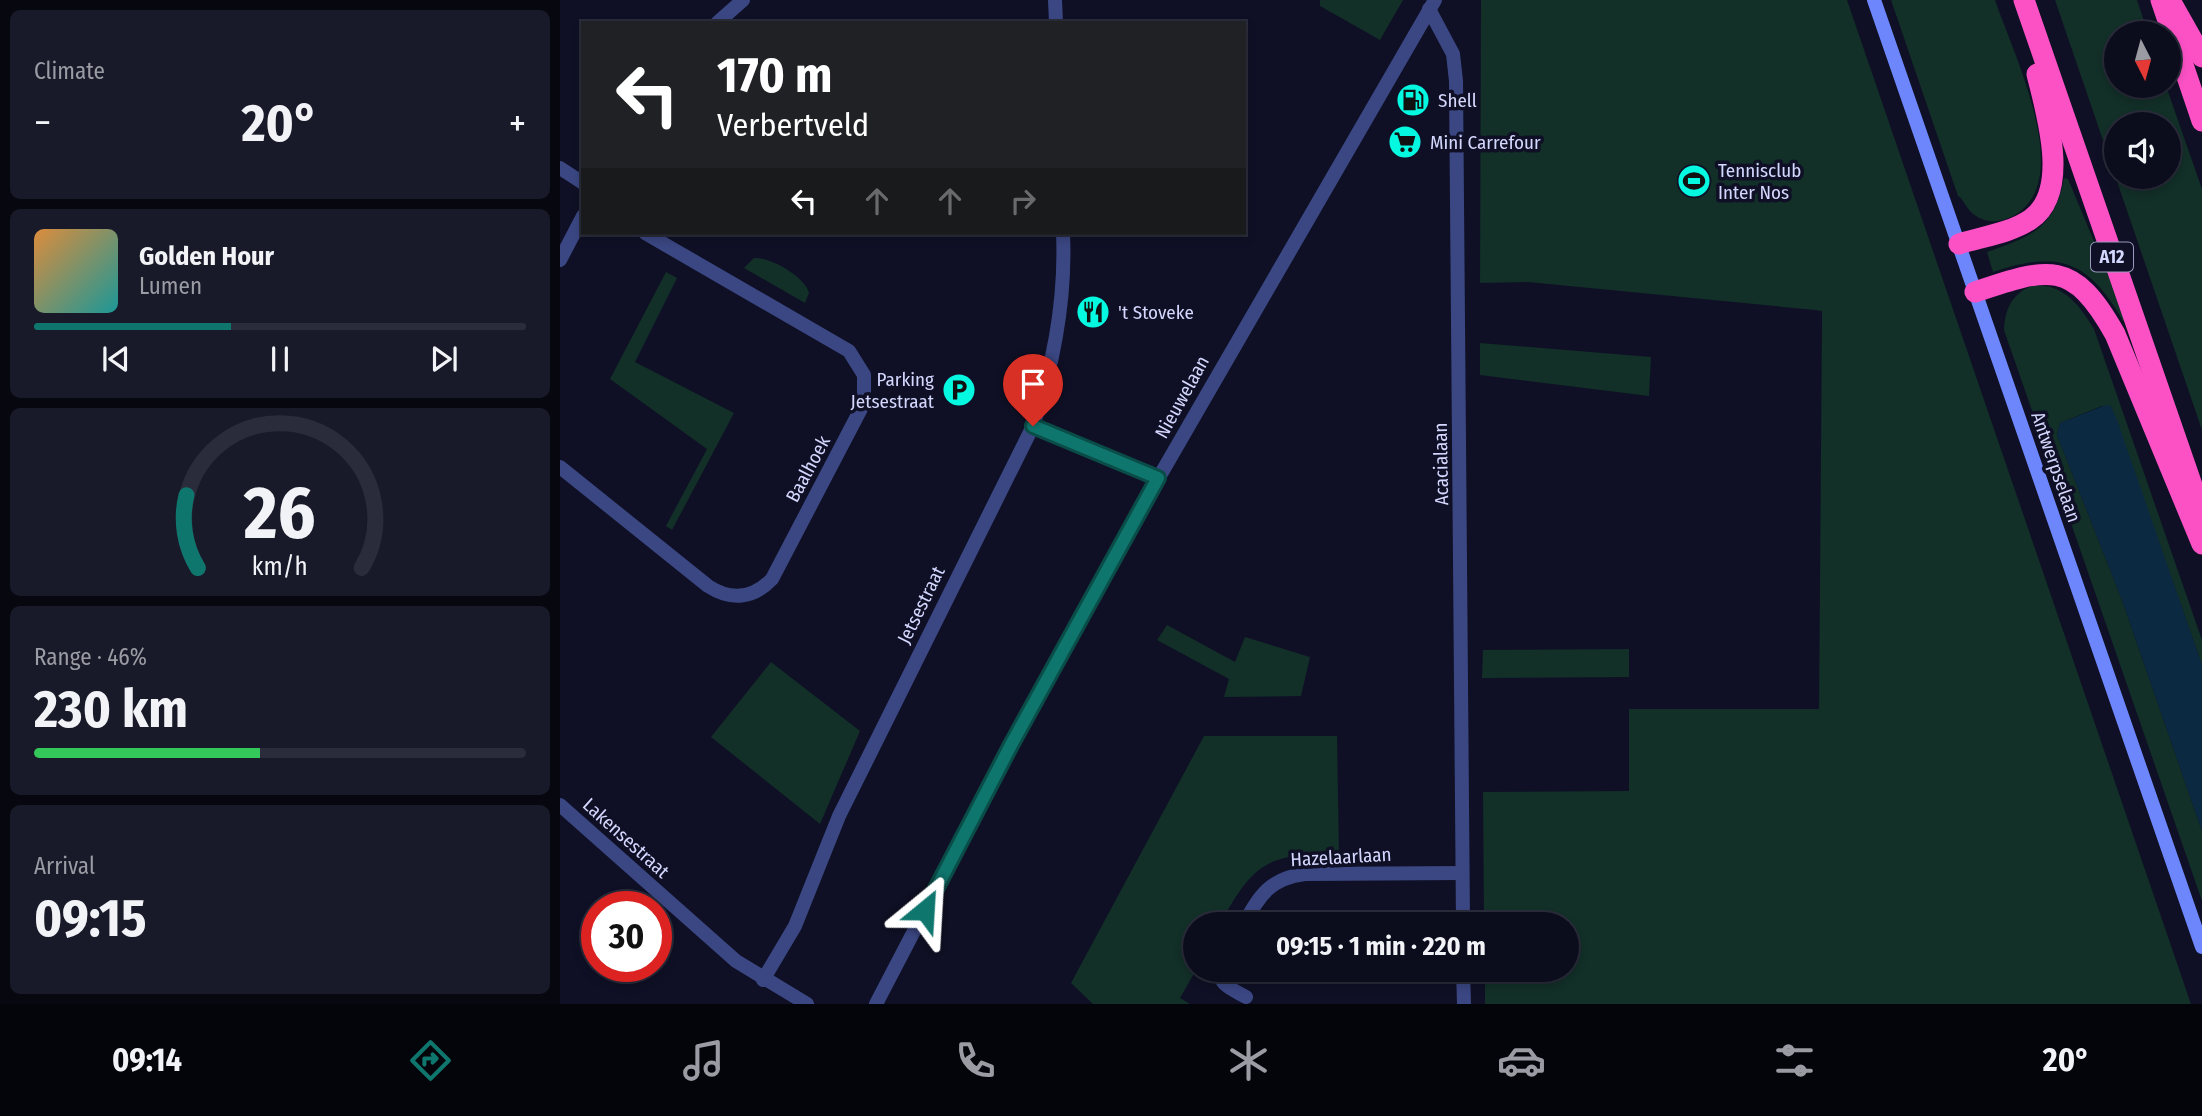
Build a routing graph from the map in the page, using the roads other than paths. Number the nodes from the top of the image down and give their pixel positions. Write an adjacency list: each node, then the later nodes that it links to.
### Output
1 (743, 0): 8 (street)
2 (1055, 0): 9 (street)
3 (1874, 0): 17 (main road, Antwerpselaan)
4 (2022, 0): 17 (highway); 23 (highway, A12)
5 (2161, 0): 11 (highway)
6 (2170, 0): 10 (highway)
7 (1432, 5): 22 (street, Nieuwelaan); 26 (street, Acacialaan)
8 (718, 21)
9 (1056, 21)
10 (2202, 57)
11 (2202, 121)
12 (560, 168): 13 (street)
13 (581, 182)
14 (581, 220): 18 (street)
15 (648, 235): 21 (street, Baalhoek)
16 (1063, 235): 20 (street, Jetsestraat)
17 (1959, 244): 19 (main road, Antwerpselaan)
18 (560, 260)
19 (1975, 292): 24 (highway); 29 (main road, Antwerpselaan)
20 (1033, 426): 22 (street); 30 (street, Jetsestraat)
21 (560, 467)
22 (1158, 478): 35 (street, Nieuwelaan)
23 (2202, 514)
24 (2202, 544)
25 (560, 805): 30 (street, Lakensestraat)
26 (1462, 873): 27 (street, Hazelaarlaan); 28 (street, Acacialaan)
27 (1251, 912)
28 (1463, 912)
29 (2202, 947)
30 (763, 980): 34 (street, Lakensestraat)
31 (1223, 982): 33 (street)
32 (1464, 982): 36 (street)
33 (1245, 997)
34 (807, 1004)
35 (876, 1004)
36 (1464, 1004)

